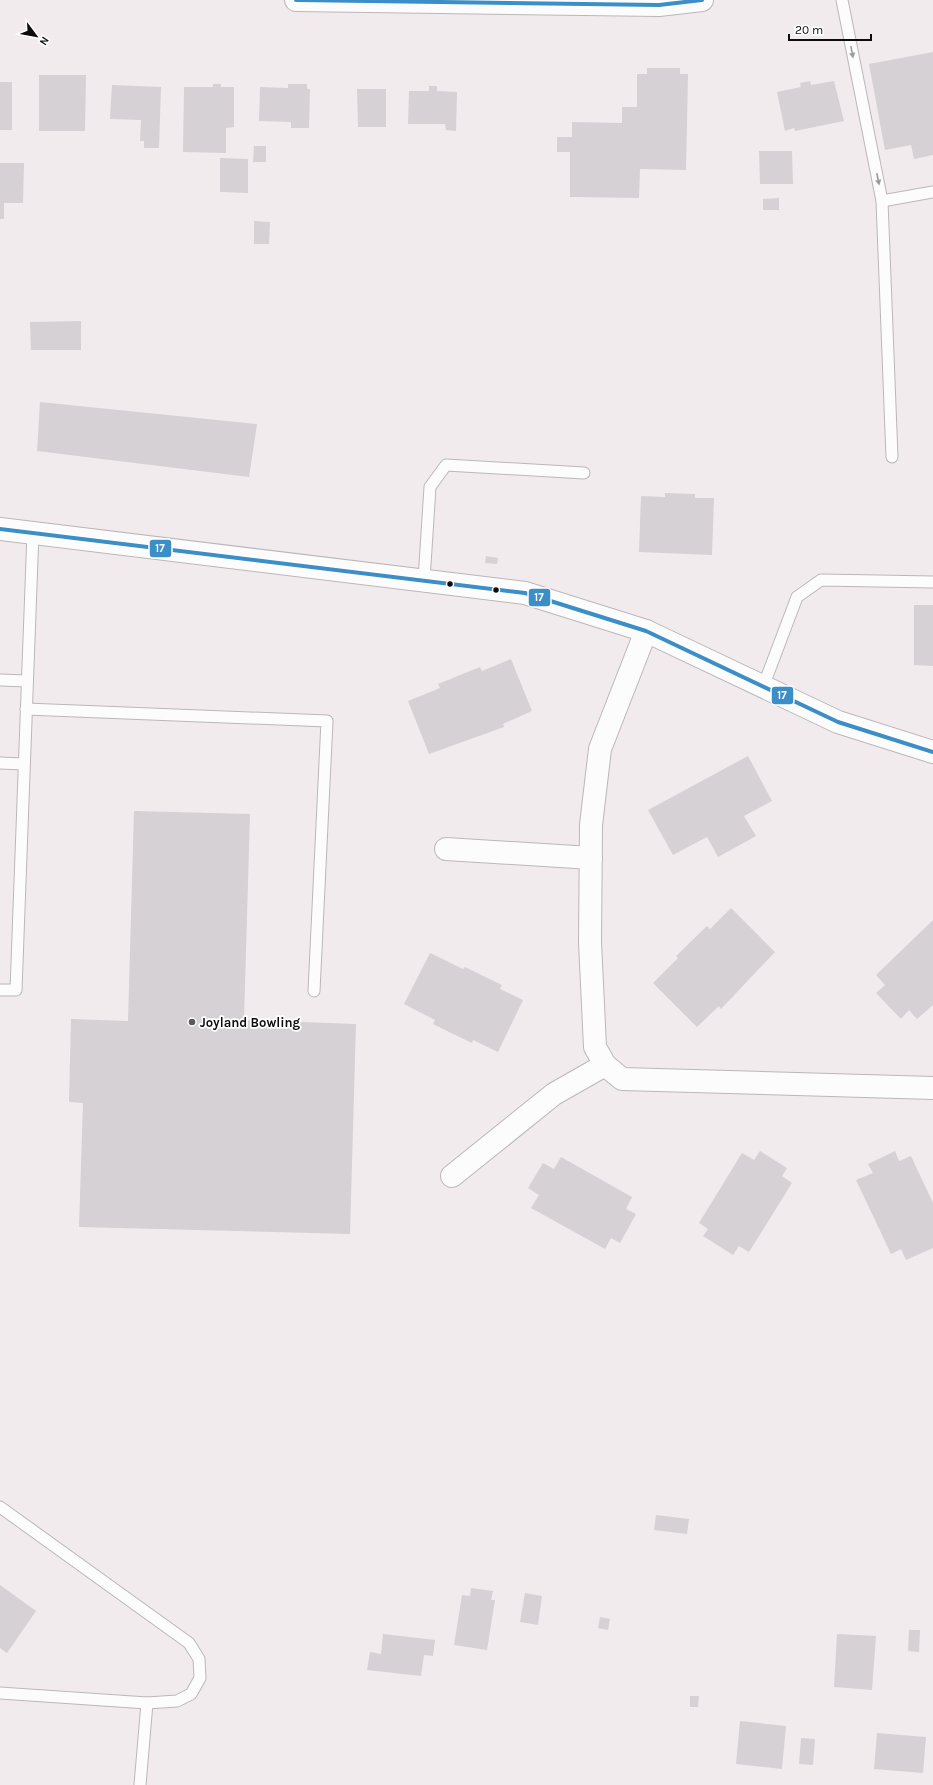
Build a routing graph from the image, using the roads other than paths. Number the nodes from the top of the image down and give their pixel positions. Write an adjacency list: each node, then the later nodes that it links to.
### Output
1 (296, 0): 2 (street)
2 (702, 0)
3 (842, 0): 5 (lane, one-way to 5)
4 (933, 192): 5 (lane)
5 (882, 201): 6 (lane)
6 (892, 458)
7 (584, 473): 10 (lane)
8 (0, 529): 9 (street)
9 (33, 532): 10 (street); 14 (lane)
10 (424, 580): 12 (street)
11 (933, 582): 15 (lane)
12 (646, 631): 15 (street); 21 (street)
13 (0, 680): 14 (lane)
14 (28, 681): 16 (lane)
15 (763, 687): 17 (street)
16 (26, 709): 19 (lane); 23 (lane)
17 (933, 752)
18 (0, 763): 19 (lane)
19 (24, 764): 22 (lane)
20 (446, 849): 21 (street)
21 (591, 858): 24 (street)
22 (0, 990)
23 (314, 991)
24 (605, 1065): 25 (street); 26 (street)
25 (933, 1088)
26 (452, 1176)
27 (0, 1507): 29 (lane)
28 (0, 1693): 29 (lane)
29 (147, 1703): 30 (lane)
30 (140, 1785)

